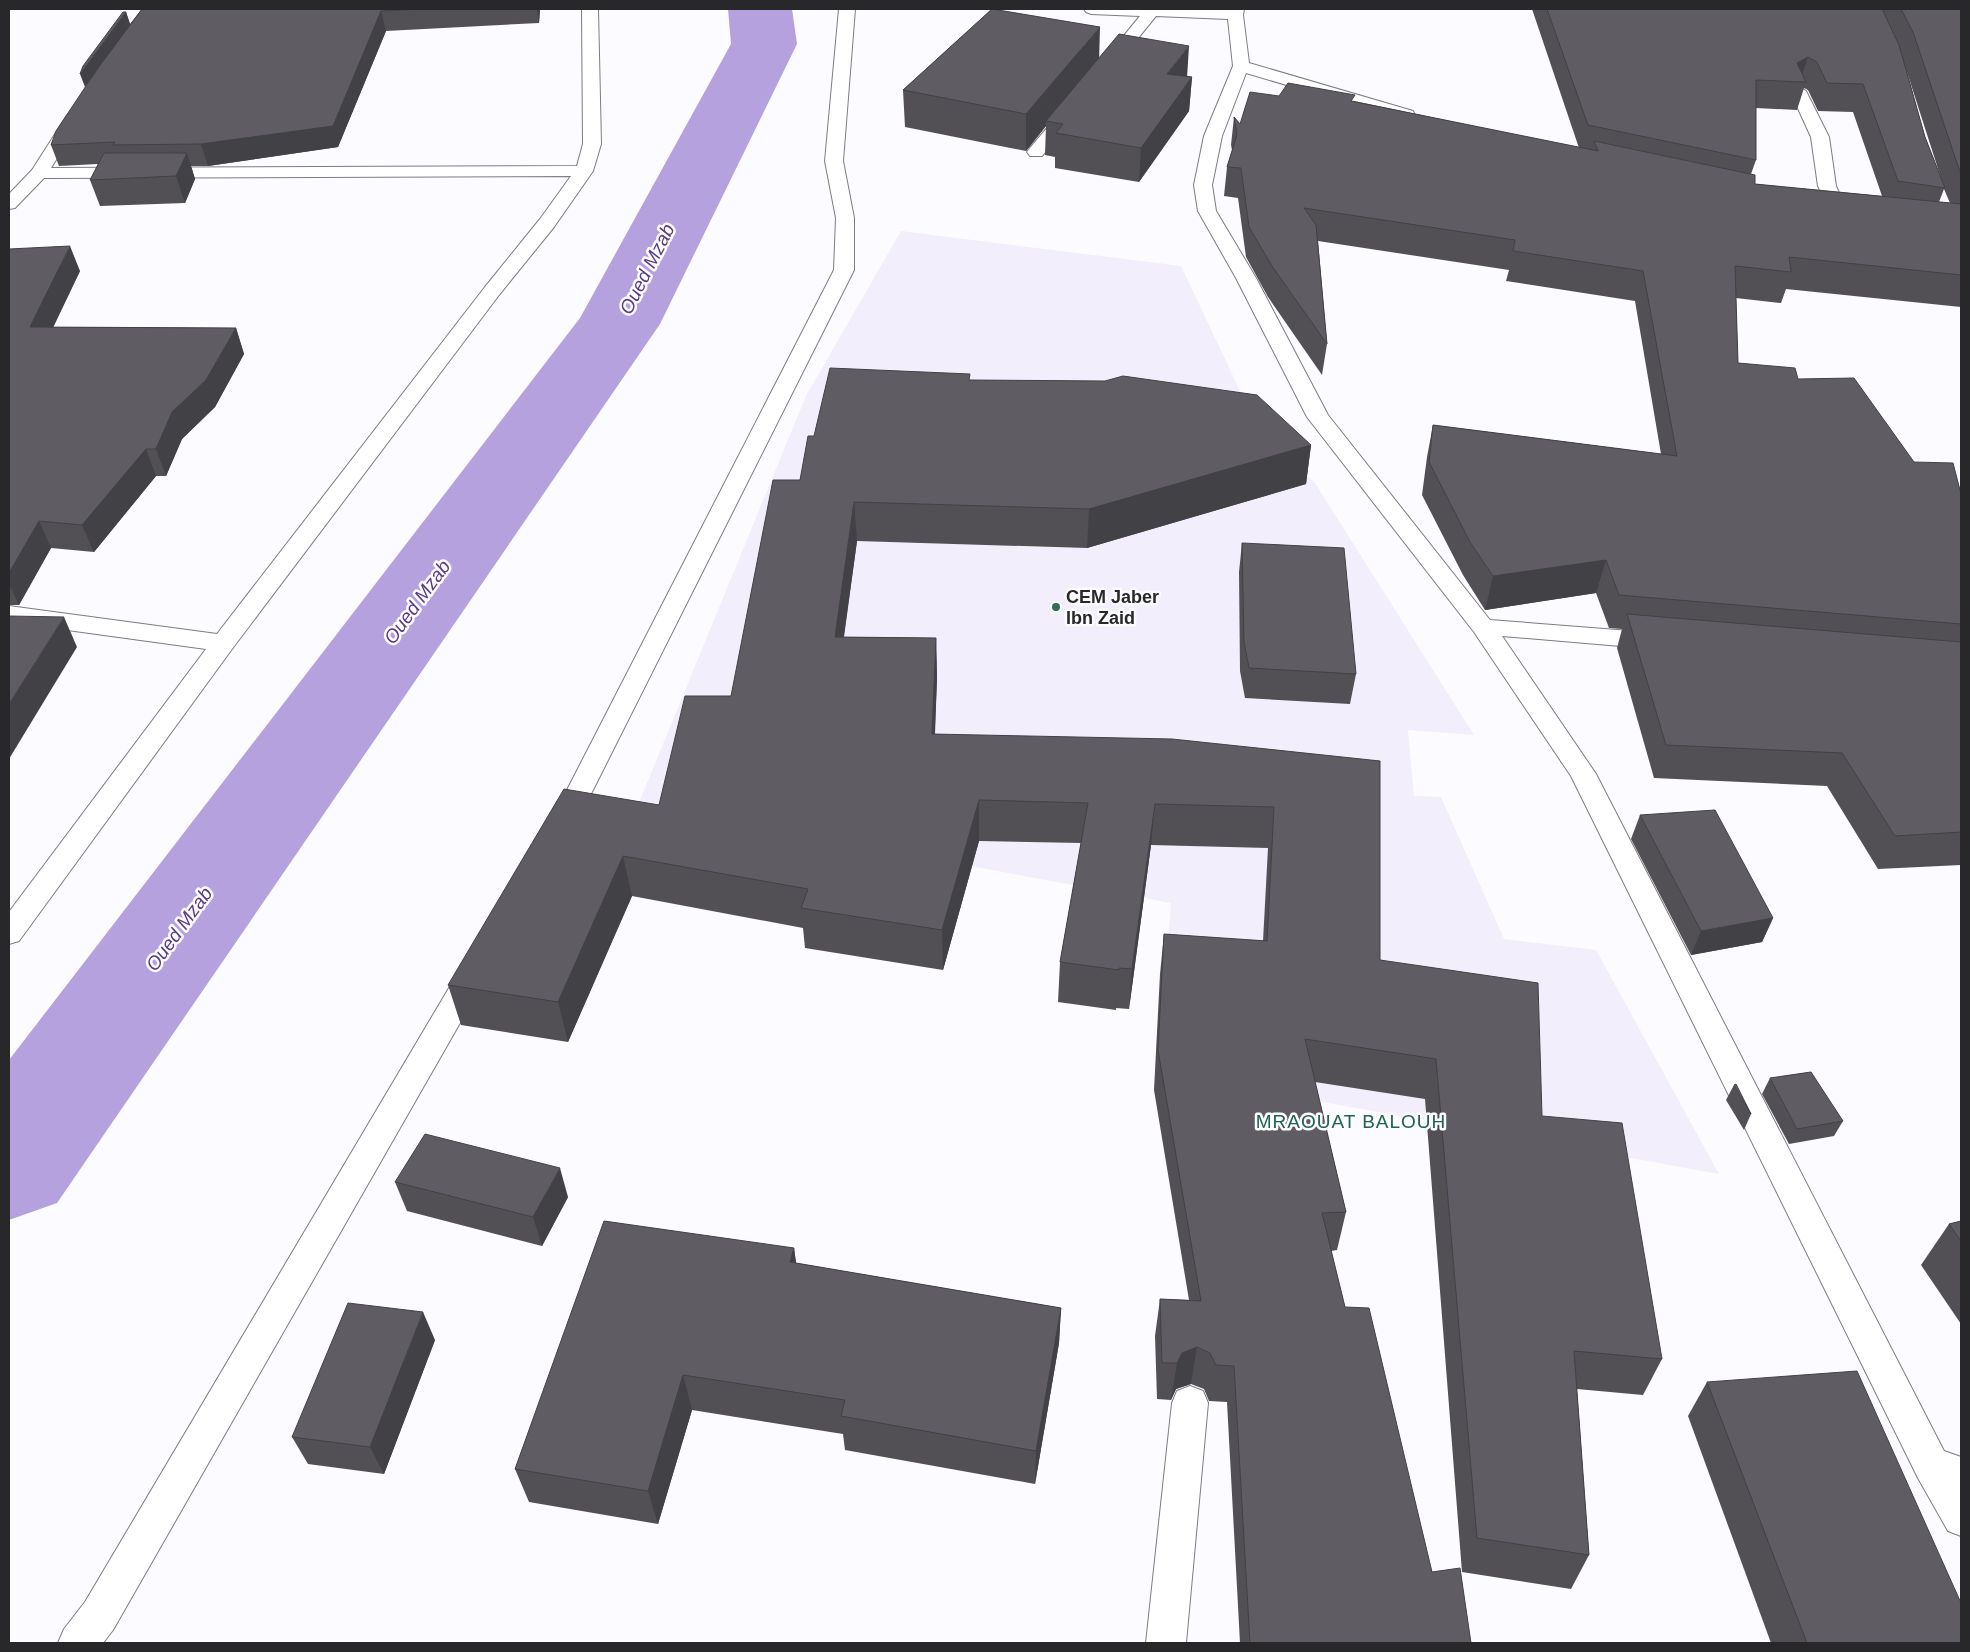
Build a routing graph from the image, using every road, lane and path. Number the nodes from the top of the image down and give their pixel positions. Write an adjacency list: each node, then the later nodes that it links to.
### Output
1 (590, 9): 13 (street)
2 (847, 9): 23 (street)
3 (1091, 9): 4 (street)
4 (1153, 10): 5 (street); 7 (street)
5 (1236, 12): 6 (street)
6 (1241, 66): 11 (street); 20 (street)
7 (1098, 77)
8 (1798, 91): 17 (street)
9 (1079, 100): 12 (street)
10 (86, 101): 14 (street)
11 (1423, 120)
12 (1036, 152)
13 (584, 171): 14 (street); 21 (street)
14 (39, 173): 15 (street)
15 (9, 204)
16 (1818, 208): 17 (street)
17 (1838, 211): 18 (street)
18 (1856, 214)
19 (9, 614): 21 (street)
20 (1483, 627): 22 (street); 27 (street)
21 (223, 643): 24 (street)
22 (1682, 643)
23 (550, 842)
24 (9, 933)
25 (485, 954): 29 (street)
26 (1190, 1403): 30 (street)
27 (1946, 1470): 28 (street)
28 (1961, 1518)
29 (78, 1643)
30 (1166, 1643)

